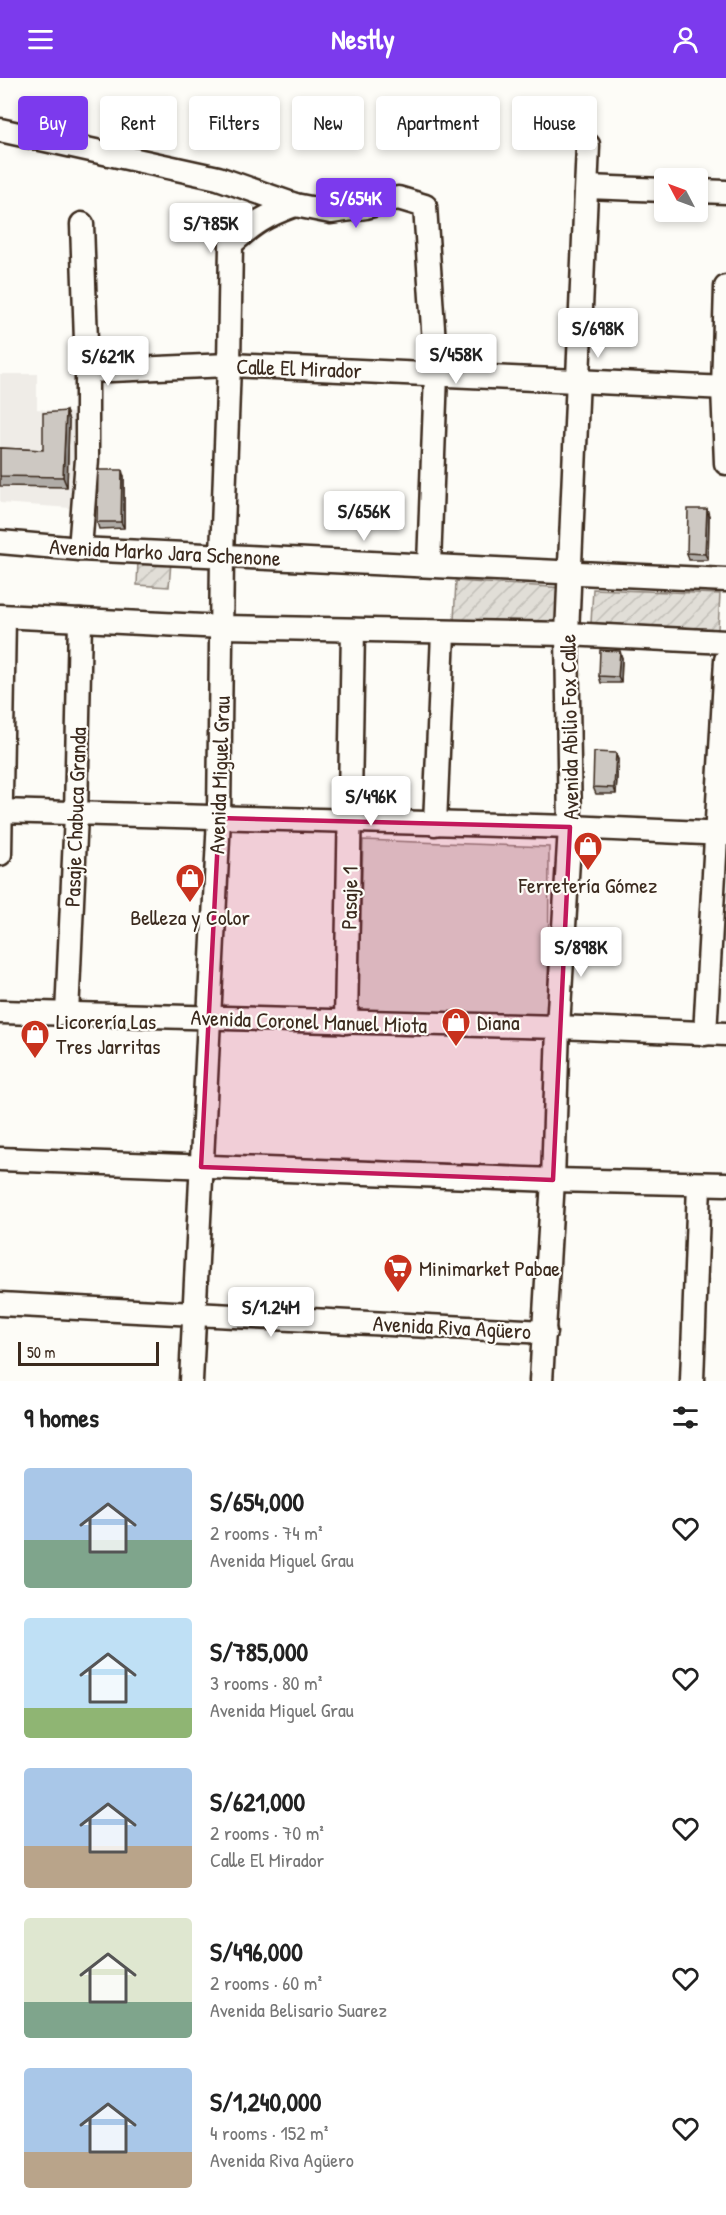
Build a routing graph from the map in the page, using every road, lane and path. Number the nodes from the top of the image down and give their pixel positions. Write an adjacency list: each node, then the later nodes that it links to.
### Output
1 (0, 130): 7 (street)
2 (588, 150): 3 (street, Avenida Abilio Fox Calle)
3 (587, 187): 4 (street); 13 (street, Avenida Abilio Fox Calle)
4 (654, 190)
5 (708, 191): 6 (street)
6 (726, 192)
7 (295, 205): 10 (street, Avenida Miguel Grau); 12 (street)
8 (82, 224): 11 (street)
9 (726, 287): 14 (street)
10 (230, 365): 11 (street, Calle El Mirador); 12 (street, Calle El Mirador); 18 (street, Avenida Miguel Grau)
11 (87, 371): 17 (street)
12 (436, 374): 13 (street, Calle El Mirador); 19 (street)
13 (577, 380): 14 (street, Calle El Mirador); 20 (street, Avenida Abilio Fox Calle)
14 (724, 388): 15 (street)
15 (726, 463)
16 (0, 542): 17 (street, Avenida Marko Jara Schenone)
17 (80, 549): 18 (street, Avenida Marko Jara Schenone)
18 (222, 555): 19 (street, Avenida Marko Jara Schenone); 24 (street, Avenida Miguel Grau)
19 (429, 565): 20 (street, Avenida Marko Jara Schenone)
20 (570, 572): 21 (street, Avenida Marko Jara Schenone); 27 (street, Avenida Abilio Fox Calle)
21 (726, 580)
22 (2, 617): 23 (street); 30 (street)
23 (80, 620): 24 (street); 31 (street, Pasaje Chabuca Granda)
24 (223, 627): 25 (street); 32 (street, Avenida Miguel Grau)
25 (353, 630): 26 (street); 33 (street, Pasaje 1)
26 (443, 633): 27 (street); 34 (street)
27 (567, 634): 28 (street); 35 (street, Avenida Abilio Fox Calle)
28 (726, 642)
29 (726, 660): 36 (street)
30 (1, 811): 31 (street); 37 (street)
31 (76, 814): 32 (street); 39 (street, Pasaje Chabuca Granda)
32 (219, 818): 33 (street); 40 (street, Avenida Miguel Grau)
33 (351, 821): 34 (street); 41 (street, Pasaje 1)
34 (435, 824): 35 (street)
35 (570, 827): 36 (street); 42 (street, Avenida Abilio Fox Calle)
36 (720, 834): 43 (street)
37 (0, 854)
38 (0, 1012): 39 (street, Avenida Coronel Manuel Miota)
39 (67, 1014): 40 (street, Avenida Coronel Manuel Miota)
40 (209, 1018): 41 (street, Avenida Coronel Manuel Miota); 45 (street, Avenida Miguel Grau)
41 (346, 1022): 42 (street, Avenida Coronel Manuel Miota)
42 (558, 1028): 43 (street, Avenida Coronel Manuel Miota); 46 (street, Avenida Abilio Fox Calle)
43 (715, 1034)
44 (0, 1159): 45 (street)
45 (201, 1167): 46 (street); 50 (street, Avenida Miguel Grau)
46 (553, 1180): 47 (street); 51 (street, Avenida Abilio Fox Calle)
47 (699, 1184): 48 (street); 54 (street)
48 (726, 1184)
49 (0, 1304): 50 (street, Avenida Riva Agüero)
50 (194, 1313): 51 (street, Avenida Riva Agüero); 52 (street, Avenida Miguel Grau)
51 (544, 1332): 53 (street, Avenida Abilio Fox Calle)
52 (191, 1381)
53 (542, 1381)
54 (692, 1381)

